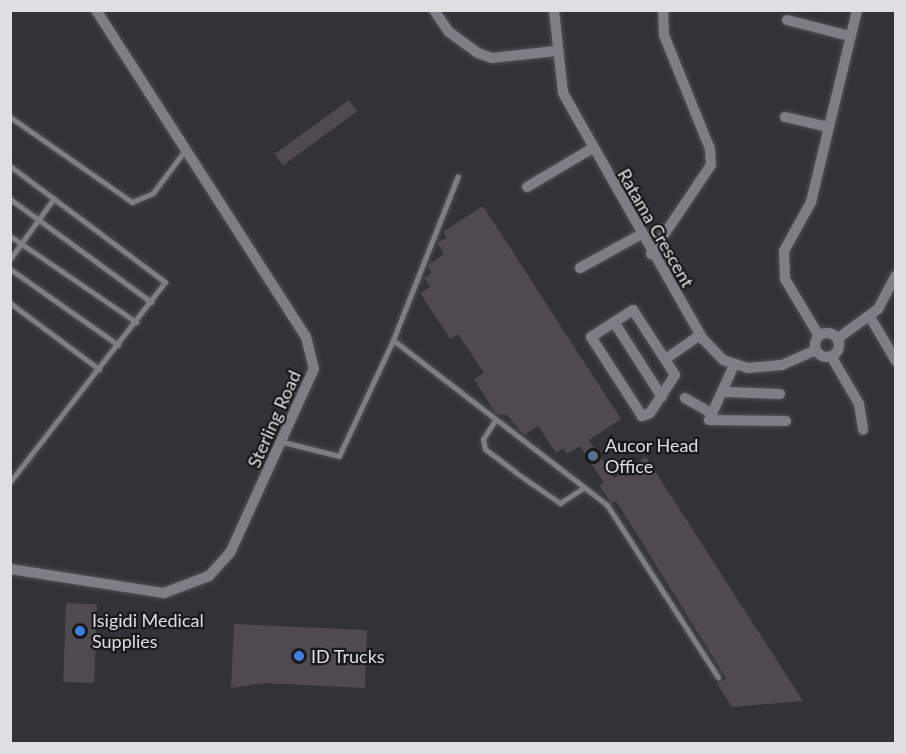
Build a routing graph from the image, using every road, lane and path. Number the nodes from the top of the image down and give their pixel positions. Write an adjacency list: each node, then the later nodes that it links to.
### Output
1 (96, 10): 13 (street, Sterling Road)
2 (434, 10): 8 (street)
3 (554, 10): 8 (street, Ratama Crescent)
4 (663, 10): 23 (street)
5 (857, 10): 7 (street)
6 (788, 20): 7 (street)
7 (850, 36): 11 (street)
8 (556, 51): 12 (street, Ratama Crescent)
9 (10, 117): 13 (lane)
10 (785, 117): 11 (street)
11 (828, 127): 34 (street)
12 (591, 149): 16 (street); 20 (street, Ratama Crescent)
13 (185, 150): 52 (street, Sterling Road)
14 (10, 166): 17 (lane)
15 (458, 176): 36 (lane)
16 (527, 187)
17 (54, 198): 19 (lane); 28 (lane)
18 (10, 199): 19 (lane)
19 (38, 220): 22 (lane); 28 (lane)
20 (640, 235): 23 (street, Ratama Crescent); 25 (street)
21 (10, 236): 22 (lane)
22 (21, 244): 24 (lane); 31 (lane)
23 (651, 254): 33 (street, Ratama Crescent)
24 (10, 259)
25 (580, 268)
26 (10, 269): 37 (lane)
27 (895, 276): 30 (street)
28 (151, 302): 31 (lane)
29 (10, 303): 43 (lane)
30 (870, 316): 35 (street); 41 (street)
31 (136, 322): 37 (lane)
32 (614, 322): 40 (street); 46 (street); 46 (street)
33 (700, 335): 40 (street); 42 (street, Ratama Crescent)
34 (819, 336): 35 (street); 38 (street)
35 (837, 339): 39 (street)
36 (393, 340): 50 (lane); 52 (lane)
37 (118, 345): 43 (lane)
38 (816, 350): 39 (street); 42 (street)
39 (831, 356): 51 (street)
40 (666, 358): 46 (street)
41 (896, 361)
42 (734, 365): 44 (street)
43 (99, 369): 53 (lane)
44 (726, 392): 45 (street); 48 (street)
45 (780, 394)
46 (662, 397)
47 (685, 398): 48 (street)
48 (711, 413): 49 (street)
49 (786, 421)
50 (494, 422): 54 (lane); 54 (lane)
51 (863, 430)
52 (283, 442): 55 (street, Sterling Road)
53 (10, 482)
54 (583, 488): 56 (lane)
55 (10, 569)
56 (718, 677)

